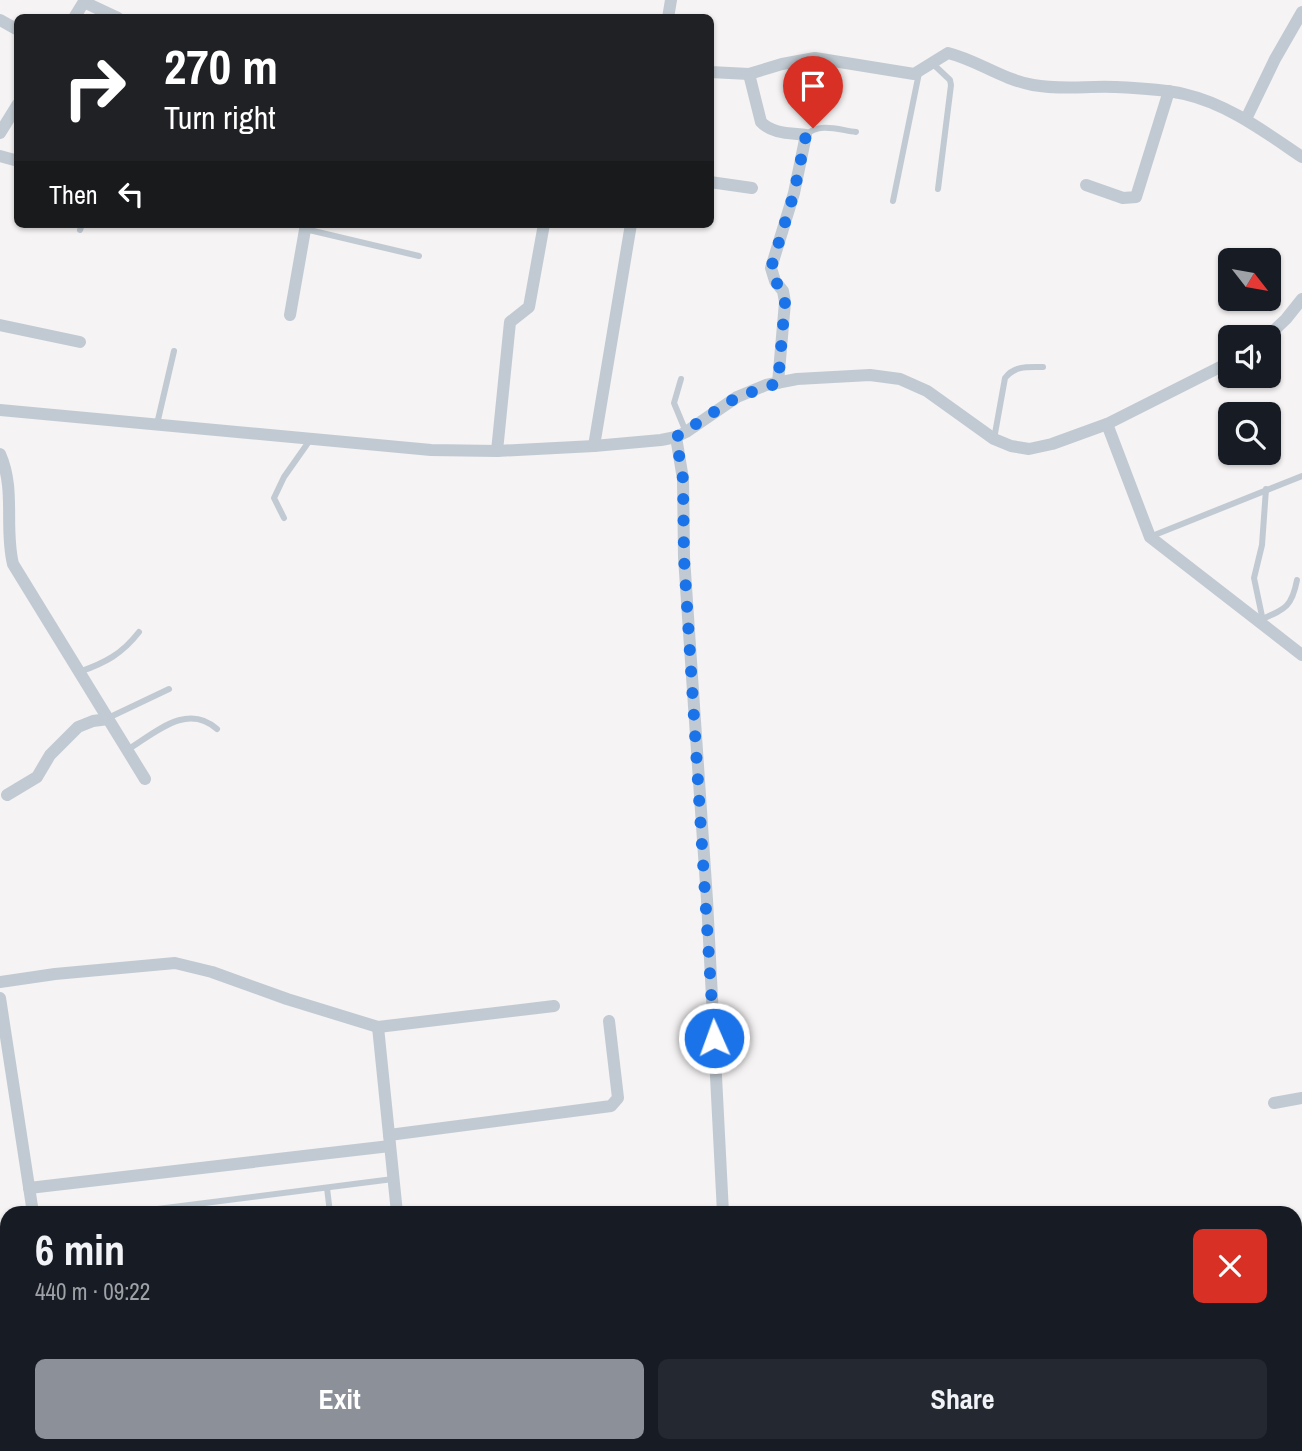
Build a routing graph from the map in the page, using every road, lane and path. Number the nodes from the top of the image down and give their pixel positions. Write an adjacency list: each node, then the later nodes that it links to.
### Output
1 (84, 1): 3 (street)
2 (1302, 12): 10 (street)
3 (110, 14)
4 (932, 63): 5 (street); 8 (street); 18 (lane)
5 (919, 71): 7 (street); 19 (lane)
6 (714, 72): 7 (street)
7 (749, 74): 13 (street)
8 (1169, 91): 10 (street); 16 (street)
9 (14, 110): 12 (street)
10 (1246, 119): 14 (street)
11 (856, 132): 13 (lane)
12 (0, 133)
13 (806, 135): 34 (street)
14 (1302, 157)
15 (714, 183): 17 (street)
16 (1086, 186)
17 (752, 188)
18 (938, 190)
19 (893, 201)
20 (305, 228): 26 (street)
21 (313, 228): 24 (lane)
22 (543, 228): 42 (street)
23 (630, 228): 41 (street)
24 (419, 256)
25 (1302, 299): 28 (street)
26 (290, 315)
27 (0, 325): 29 (street)
28 (1280, 325)
29 (80, 342)
30 (174, 351): 37 (lane)
31 (1044, 368): 40 (lane)
32 (1218, 368): 36 (street)
33 (681, 379): 38 (lane)
34 (778, 383): 38 (street); 40 (street)
35 (0, 410): 37 (street)
36 (1107, 424): 40 (street); 47 (street)
37 (157, 425): 39 (street)
38 (681, 434): 41 (street); 74 (street)
39 (311, 439): 42 (street); 46 (lane)
40 (994, 439)
41 (594, 446): 42 (street)
42 (497, 451)
43 (0, 454): 52 (street)
44 (1302, 476): 45 (lane)
45 (1266, 489): 47 (lane); 49 (lane)
46 (284, 518)
47 (1150, 537): 49 (street)
48 (1297, 580): 49 (lane)
49 (1263, 623): 51 (street)
50 (139, 632): 52 (lane)
51 (1302, 655)
52 (79, 672): 54 (street)
53 (169, 689): 54 (lane)
54 (108, 719): 56 (street); 58 (street)
55 (217, 729): 56 (lane)
56 (127, 750): 57 (street)
57 (145, 779)
58 (7, 795)
59 (0, 982): 63 (street)
60 (0, 998): 68 (street)
61 (554, 1006): 63 (street)
62 (610, 1021): 66 (street)
63 (379, 1027): 66 (street)
64 (1302, 1098): 65 (street)
65 (1274, 1103)
66 (390, 1141): 67 (street); 68 (street)
67 (393, 1179): 69 (lane); 73 (street)
68 (29, 1188): 70 (street)
69 (327, 1188): 71 (lane); 72 (lane)
70 (32, 1206)
71 (182, 1206)
72 (329, 1206)
73 (396, 1206)
74 (723, 1206)

